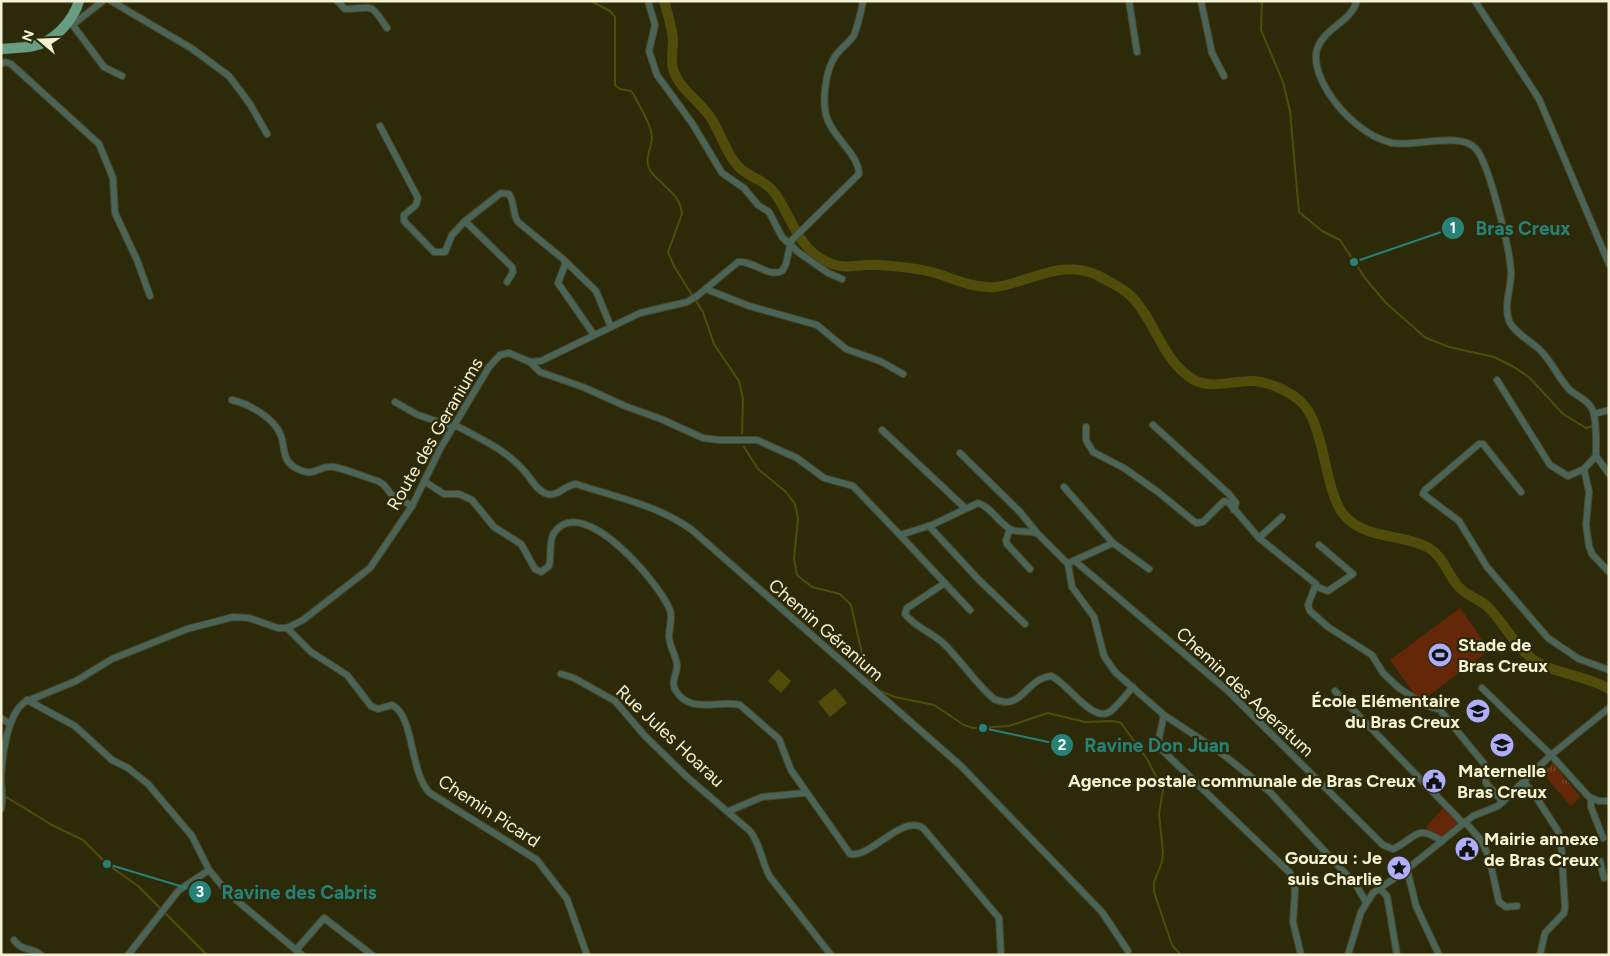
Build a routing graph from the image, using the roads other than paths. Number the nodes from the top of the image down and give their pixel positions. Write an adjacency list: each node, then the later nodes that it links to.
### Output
1 (80, 1): 11 (main road)
2 (103, 1): 11 (street)
3 (111, 1): 19 (street)
4 (337, 1): 12 (street)
5 (648, 1): 21 (street)
6 (863, 1): 21 (street)
7 (1129, 1): 14 (street)
8 (1200, 1): 17 (street)
9 (1357, 1): 36 (street)
10 (1475, 1): 23 (street)
11 (69, 24): 13 (main road); 16 (street)
12 (387, 28)
13 (1, 49)
14 (1136, 52)
15 (1, 64): 27 (street)
16 (122, 76)
17 (1224, 76)
18 (380, 126): 20 (street)
19 (267, 134)
20 (466, 221): 22 (street); 25 (street)
21 (790, 244): 24 (street); 26 (street)
22 (566, 262): 28 (street); 29 (street)
23 (1609, 264)
24 (842, 279)
25 (507, 282)
26 (706, 289): 28 (street); 31 (street)
27 (150, 296)
28 (611, 327): 29 (street)
29 (594, 335): 30 (street)
30 (530, 362): 38 (street, Route des Geraniums); 54 (street)
31 (903, 374)
32 (1497, 380): 43 (street)
33 (232, 400): 48 (street)
34 (395, 402): 38 (street)
35 (1609, 410): 36 (street)
36 (1594, 414): 42 (street)
37 (1153, 425): 50 (street)
38 (454, 426): 45 (street, Route des Geraniums); 98 (street, Chemin Géranium)
39 (1086, 427): 50 (street)
40 (882, 430): 49 (street)
41 (960, 454): 55 (street)
42 (1596, 456): 43 (street); 44 (street)
43 (1584, 469): 63 (street)
44 (1609, 474)
45 (424, 481): 48 (street, Route des Geraniums); 81 (street)
46 (1064, 487): 57 (street)
47 (1521, 492): 69 (street)
48 (412, 506): 68 (street, Route des Geraniums)
49 (965, 508): 52 (street); 53 (street)
50 (1234, 510): 56 (street)
51 (1282, 517): 56 (street)
52 (929, 526): 54 (street); 67 (street)
53 (1010, 529): 55 (street); 61 (street)
54 (898, 533): 64 (street)
55 (1038, 534): 60 (street)
56 (1259, 538): 65 (street)
57 (1114, 543): 59 (street); 62 (street)
58 (1320, 545): 65 (street)
59 (1075, 561): 60 (street); 89 (street, Chemin des Ageratum)
60 (1068, 564): 71 (street)
61 (1030, 569)
62 (1149, 570)
63 (1609, 572)
64 (944, 583): 66 (street); 71 (street)
65 (1317, 587): 84 (street)
66 (970, 610)
67 (1025, 624)
68 (288, 628): 74 (street); 103 (street, Chemin Picard)
69 (1609, 670)
70 (561, 674): 86 (street, Rue Jules Hoarau)
71 (1133, 687): 76 (street)
72 (1482, 688): 79 (street)
73 (1335, 691): 87 (street)
74 (27, 700): 78 (street); 92 (street)
75 (1609, 708): 79 (street)
76 (1164, 715): 95 (street); 106 (street)
77 (1, 718): 78 (street)
78 (10, 724): 85 (street)
79 (1551, 755): 80 (street); 82 (street)
80 (1524, 782): 84 (street); 110 (street)
81 (806, 793): 86 (street); 105 (street)
82 (1591, 798): 83 (street); 88 (street)
83 (1609, 801)
84 (1503, 802): 87 (street)
85 (1, 809)
86 (729, 811): 104 (street, Rue Jules Hoarau)
87 (1464, 822): 89 (street); 96 (street)
88 (1603, 838)
89 (1442, 841): 91 (street)
90 (1600, 861): 93 (street)
91 (1407, 869): 94 (street); 109 (street)
92 (209, 870): 99 (street); 101 (street)
93 (1605, 873)
94 (1379, 888): 95 (street); 108 (street)
95 (1366, 902): 107 (street)
96 (1517, 906)
97 (14, 940): 100 (street)
98 (1128, 951)
99 (299, 952): 102 (street)
100 (41, 955)
101 (128, 955)
102 (372, 955)
103 (587, 955)
104 (831, 955)
105 (1002, 955)
106 (1301, 955)
107 (1348, 955)
108 (1397, 955)
109 (1440, 955)
110 (1540, 955)

